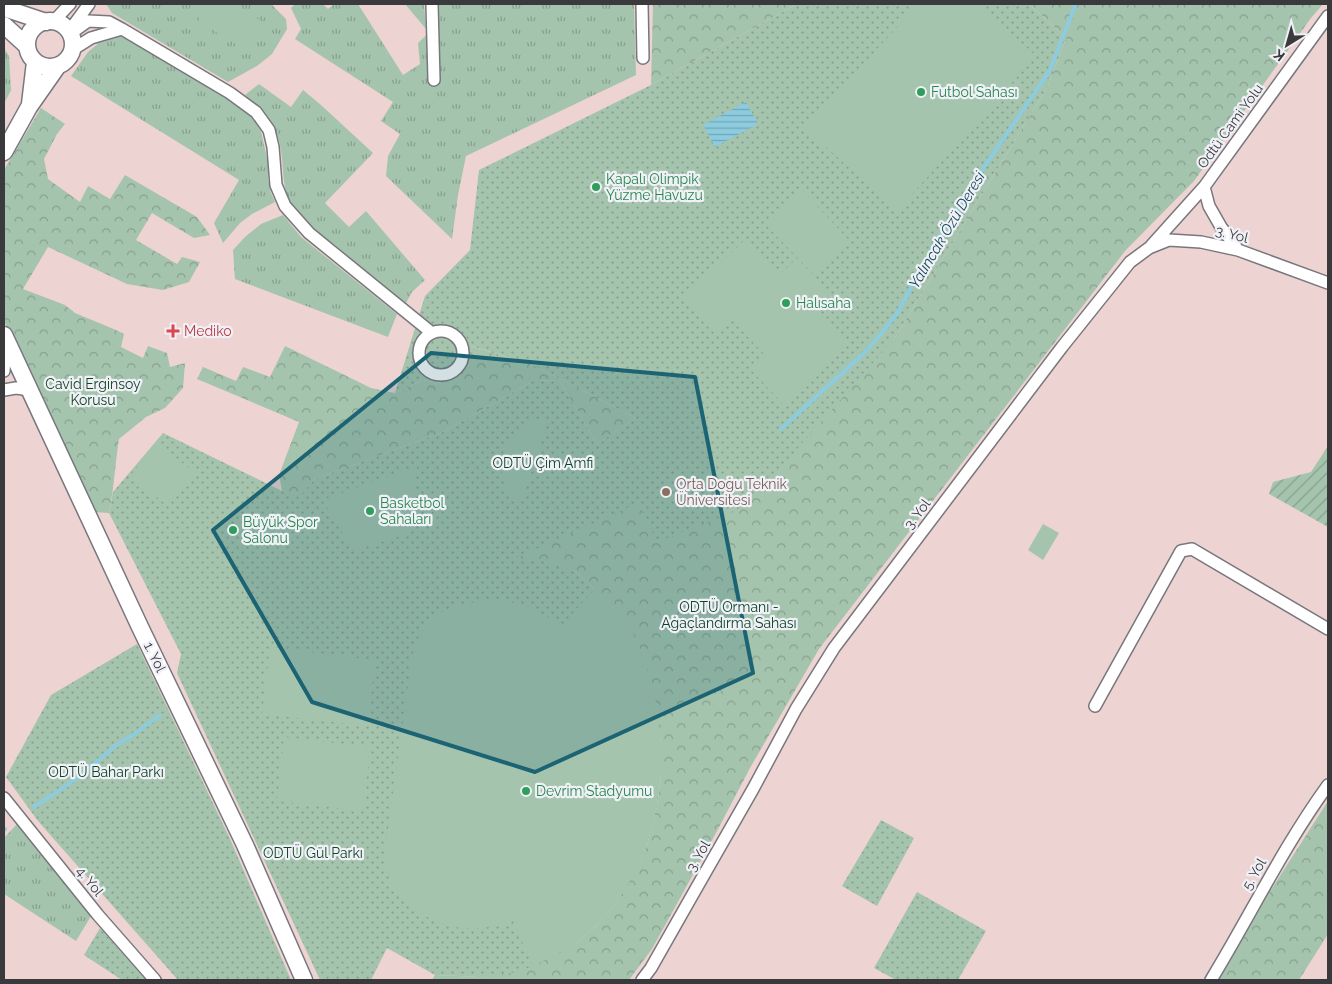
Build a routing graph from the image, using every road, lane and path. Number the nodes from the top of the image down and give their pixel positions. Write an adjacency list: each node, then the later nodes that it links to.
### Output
1 (70, 4): 7 (street)
2 (89, 4): 10 (street)
3 (432, 4): 16 (street)
4 (642, 4): 13 (street)
5 (4, 8): 7 (street)
6 (1328, 16): 19 (street, Odtü Cami Yolu)
7 (49, 22): 10 (street); 11 (street)
8 (4, 25): 11 (street)
9 (122, 28): 10 (street); 12 (street); 23 (street)
10 (70, 32): 12 (street)
11 (27, 46): 14 (street)
12 (72, 50): 15 (street)
13 (643, 58)
14 (35, 62): 15 (street); 17 (street)
15 (57, 66): 17 (street)
16 (434, 80)
17 (29, 107): 18 (street)
18 (4, 152)
19 (1204, 187): 20 (street, Odtü Cami Yolu); 21 (street)
20 (1149, 248): 21 (street, 3. Yol); 35 (street, 3. Yol)
21 (1238, 250): 22 (street, 3. Yol)
22 (1328, 283)
23 (432, 333)
24 (4, 335): 28 (street, 1. Yol)
25 (4, 346): 26 (street)
26 (4, 370)
27 (4, 390): 28 (street)
28 (30, 390): 34 (street, 1. Yol)
29 (1328, 629): 30 (street)
30 (1094, 706)
31 (1328, 785): 36 (street, 5. Yol)
32 (4, 798): 33 (street, 4. Yol)
33 (155, 980)
34 (304, 980)
35 (642, 980)
36 (1210, 980)

